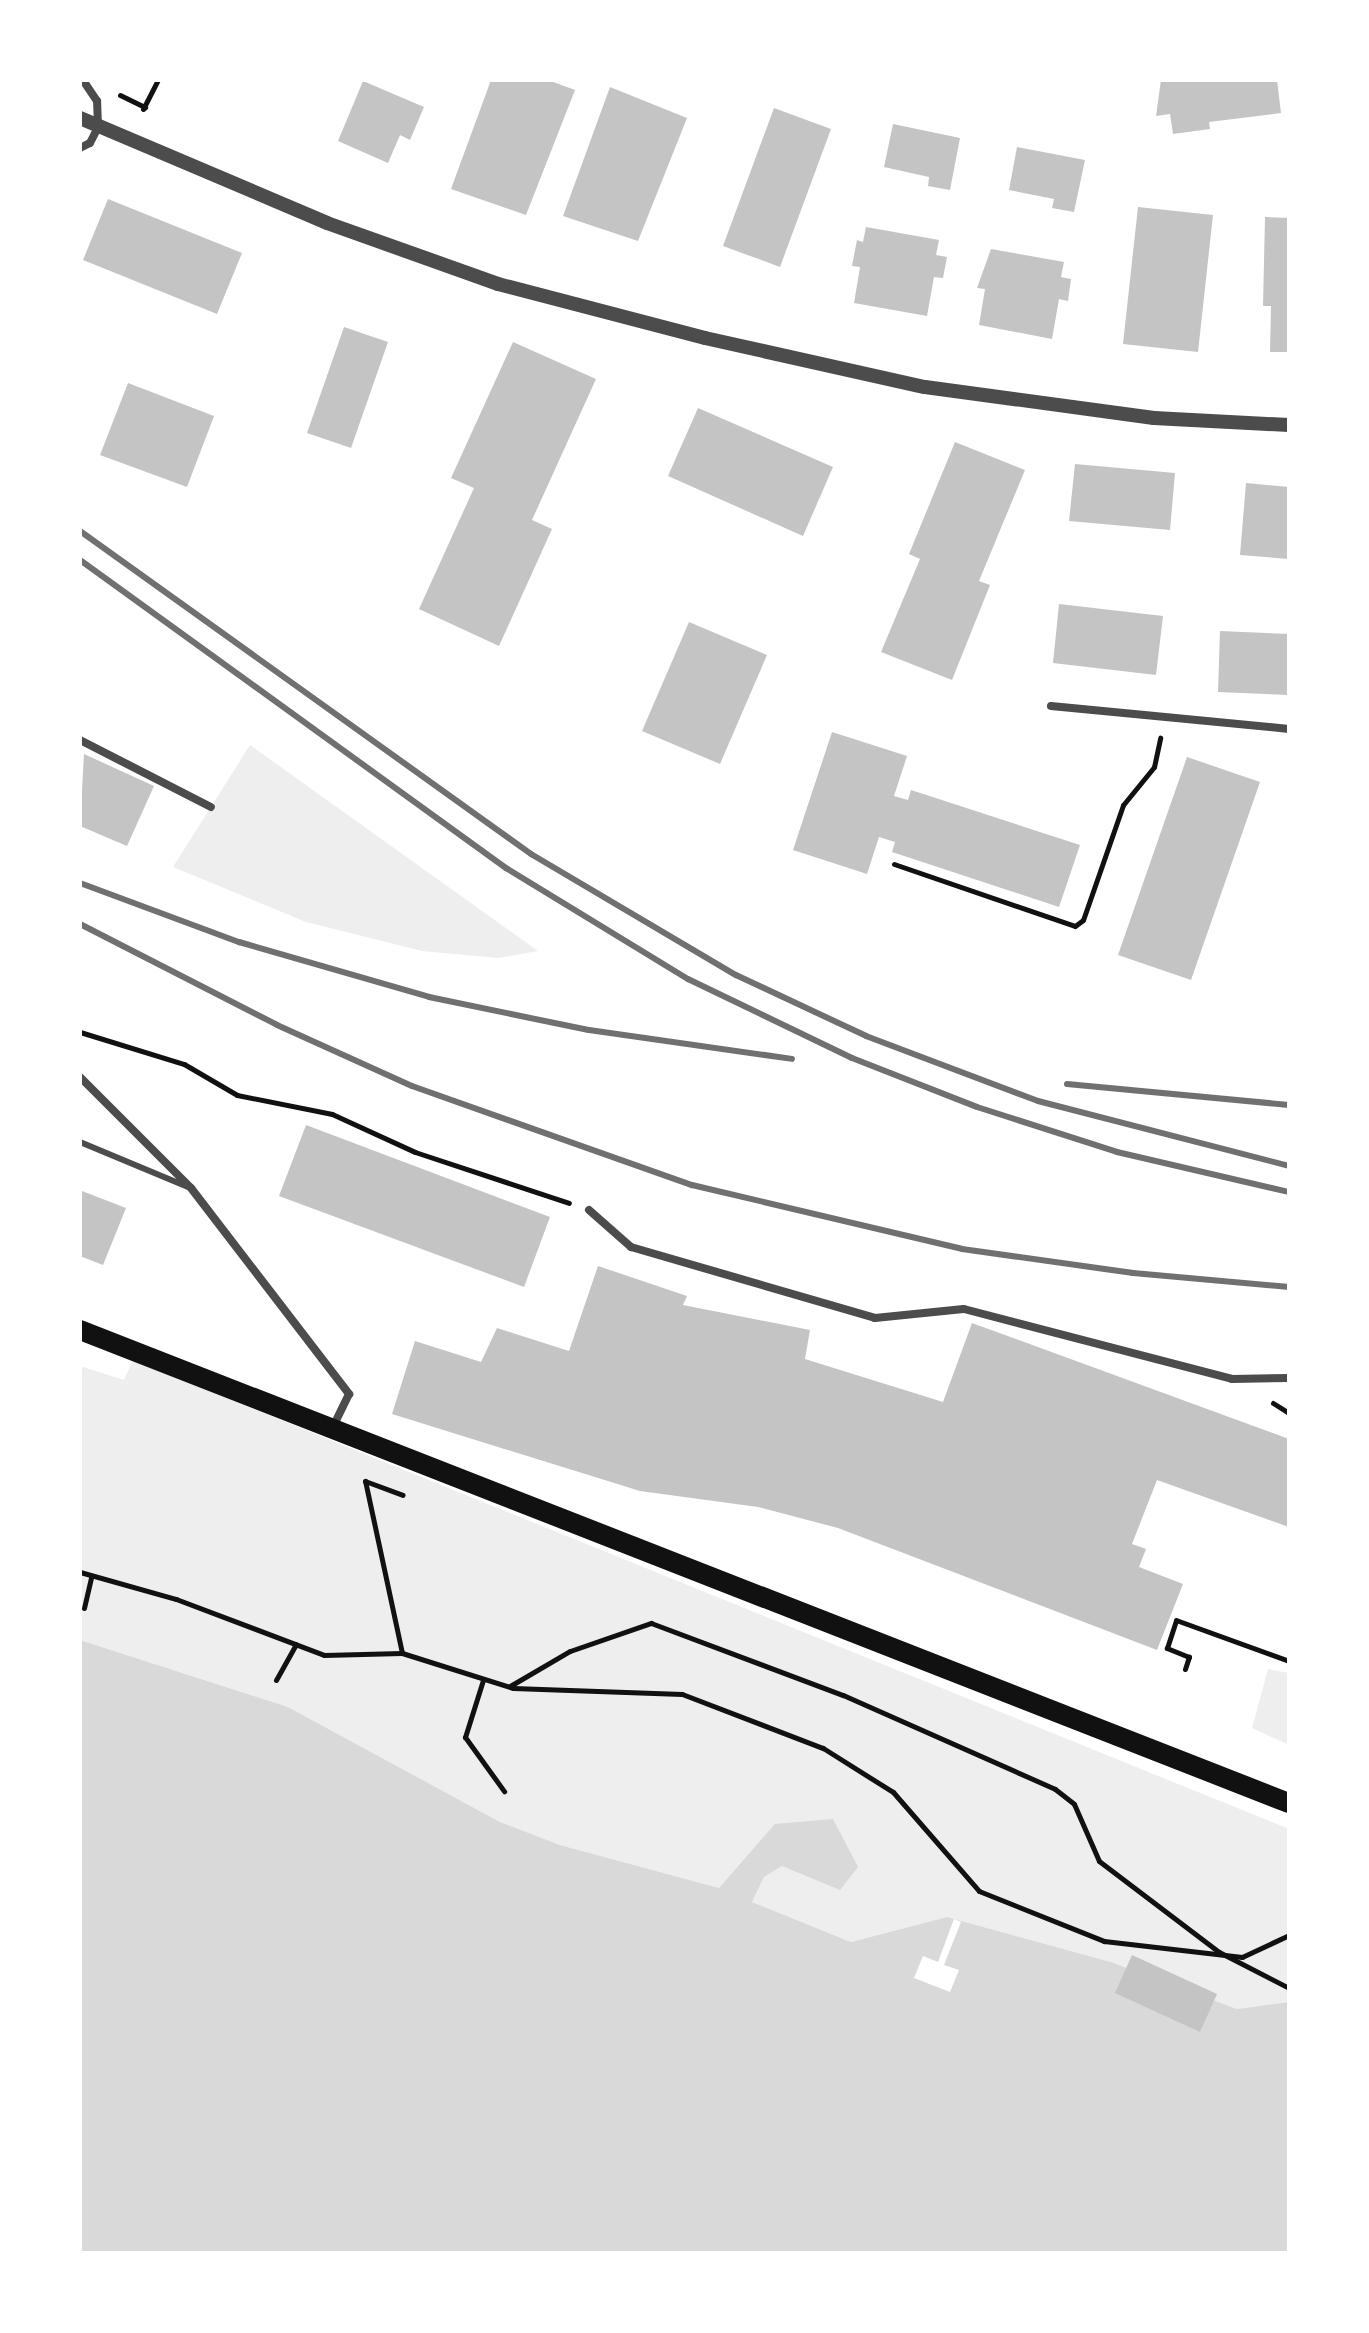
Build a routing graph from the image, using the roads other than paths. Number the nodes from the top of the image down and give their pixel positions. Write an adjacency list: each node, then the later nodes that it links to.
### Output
1 (83, 80): 3 (street)
2 (80, 118): 3 (street)
3 (98, 127): 4 (street); 5 (street)
4 (80, 148)
5 (1289, 425)
6 (1051, 706): 7 (street)
7 (1289, 729)
8 (80, 740): 9 (street)
9 (211, 807)
10 (80, 1077): 12 (street)
11 (80, 1142): 12 (lane)
12 (191, 1188): 16 (street)
13 (589, 1210): 15 (street)
14 (80, 1330): 16 (main road)
15 (1289, 1378)
16 (331, 1431): 17 (main road)
17 (1289, 1803)

